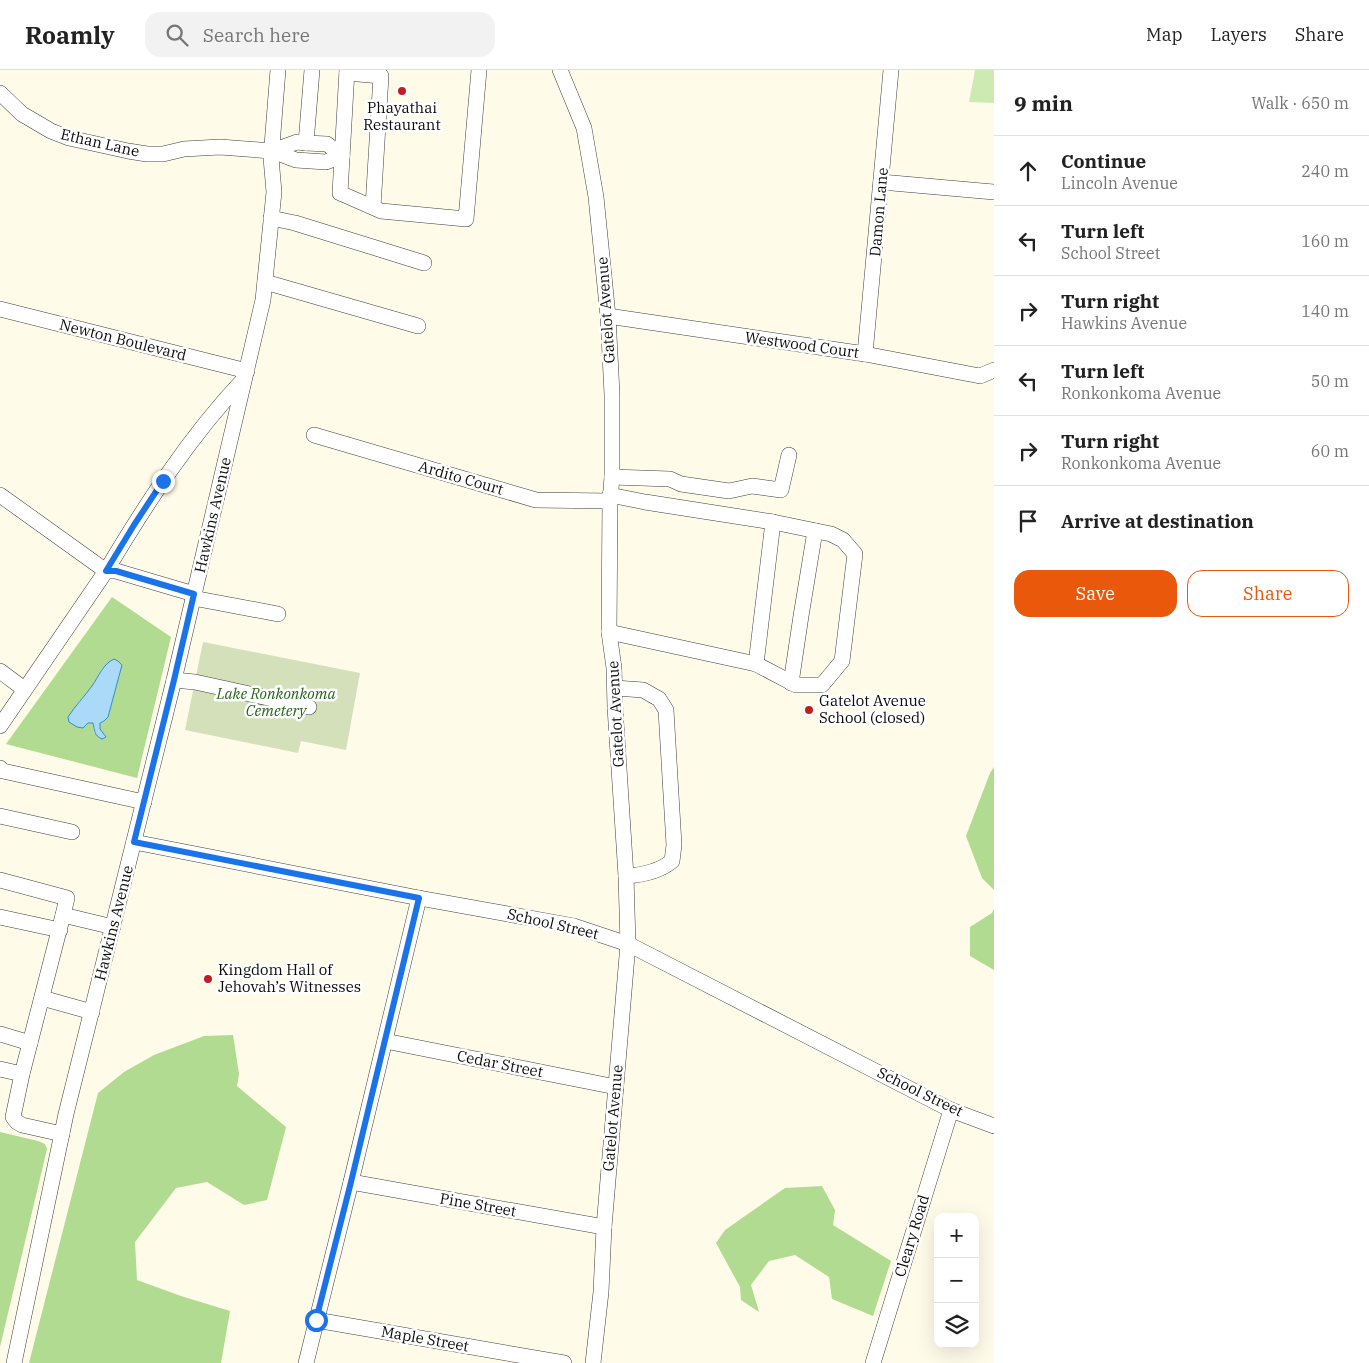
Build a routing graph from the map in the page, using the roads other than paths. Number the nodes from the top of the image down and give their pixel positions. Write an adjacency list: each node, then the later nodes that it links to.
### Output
1 (278, 70): 9 (street, Hawkins Avenue)
2 (312, 70): 8 (street)
3 (479, 70): 13 (street)
4 (560, 70): 18 (street, Gatelot Avenue)
5 (891, 70): 11 (street, Damon Lane)
6 (347, 71): 10 (street); 13 (street)
7 (0, 93): 9 (street, Ethan Lane)
8 (306, 143): 9 (street); 10 (street)
9 (272, 151): 10 (street); 14 (street, Hawkins Avenue)
10 (342, 156): 13 (street)
11 (881, 182): 12 (street); 20 (street, Damon Lane)
12 (994, 192)
13 (373, 208)
14 (271, 218): 15 (street); 16 (street, Hawkins Avenue)
15 (424, 263)
16 (265, 282): 19 (street); 22 (street, Hawkins Avenue)
17 (0, 308): 22 (street, Newton Boulevard)
18 (608, 316): 20 (street, Westwood Court); 25 (street, Gatelot Avenue)
19 (418, 326)
20 (865, 354): 21 (street, Westwood Court)
21 (994, 370)
22 (246, 375): 30 (street); 31 (street, Hawkins Avenue)
23 (314, 435): 27 (street, Ardito Court)
24 (789, 455): 25 (street)
25 (612, 477): 27 (street, Gatelot Avenue)
26 (0, 494): 30 (street)
27 (610, 498): 28 (street, Ardito Court); 33 (street, Gatelot Avenue)
28 (773, 522): 29 (street, Ardito Court); 34 (street)
29 (815, 530): 37 (street); 37 (street, Ardito Court)
30 (106, 571): 31 (street); 39 (street)
31 (193, 596): 32 (street); 36 (street, Hawkins Avenue)
32 (278, 614)
33 (609, 632): 34 (street); 38 (street, Gatelot Avenue)
34 (756, 664): 37 (street)
35 (0, 671): 39 (street)
36 (174, 680): 40 (street); 43 (street, Hawkins Avenue)
37 (791, 683)
38 (615, 688): 47 (street, Gatelot Avenue); 47 (street)
39 (24, 689): 41 (street)
40 (308, 707)
41 (0, 726)
42 (1, 773): 43 (street)
43 (144, 802): 46 (street, Hawkins Avenue)
44 (0, 816): 45 (street)
45 (72, 832)
46 (134, 842): 49 (street, School Street); 52 (street, Hawkins Avenue)
47 (626, 876): 53 (street, Gatelot Avenue)
48 (0, 880): 51 (street)
49 (419, 898): 53 (street, School Street); 57 (street)
50 (0, 917): 51 (street)
51 (62, 923): 52 (street); 54 (street)
52 (113, 927): 55 (street, Hawkins Avenue)
53 (628, 944): 61 (street, Gatelot Avenue); 62 (street, School Street)
54 (42, 998): 55 (street); 58 (street)
55 (92, 1012): 64 (street, Hawkins Avenue)
56 (0, 1034): 58 (street)
57 (385, 1041): 61 (street, Cedar Street); 65 (street)
58 (30, 1043): 60 (street)
59 (0, 1068): 60 (street)
60 (22, 1074): 64 (street)
61 (616, 1087): 66 (street, Gatelot Avenue)
62 (951, 1110): 63 (street, School Street); 72 (street, Cleary Road)
63 (994, 1126)
64 (62, 1134): 68 (street, Hawkins Avenue)
65 (351, 1182): 66 (street, Pine Street); 67 (street)
66 (604, 1227): 71 (street, Gatelot Avenue)
67 (316, 1320): 69 (street); 70 (street, Maple Street)
68 (14, 1363)
69 (306, 1363)
70 (564, 1363)
71 (592, 1363)
72 (873, 1363)

